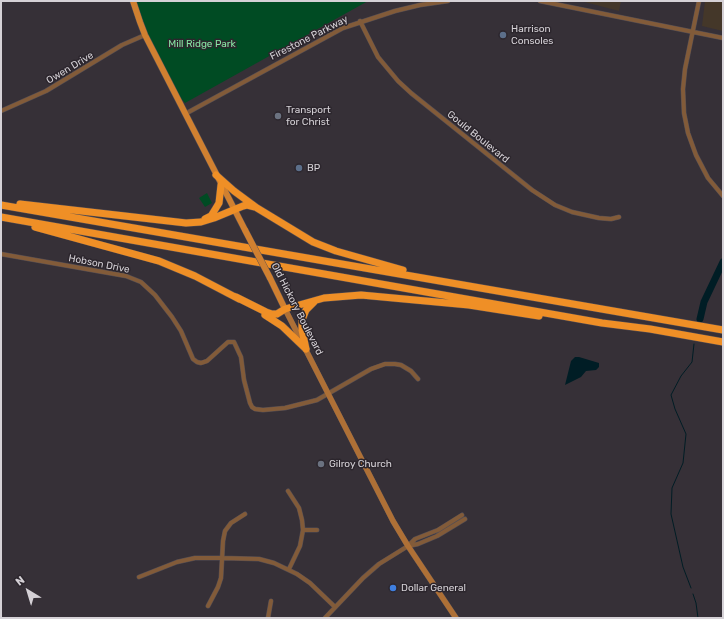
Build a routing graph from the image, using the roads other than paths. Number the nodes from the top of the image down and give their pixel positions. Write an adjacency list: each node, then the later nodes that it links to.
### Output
1 (133, 1): 7 (main road, Old Hickory Boulevard)
2 (448, 1): 5 (street, Firestone Parkway)
3 (540, 1): 6 (street)
4 (699, 1): 6 (street)
5 (360, 21): 10 (street, Firestone Parkway); 19 (street, Gould Boulevard)
6 (692, 32): 8 (street); 13 (street)
7 (145, 35): 9 (street, Owen Drive); 10 (main road, Old Hickory Boulevard)
8 (723, 38)
9 (1, 111)
10 (185, 114): 11 (main road, Old Hickory Boulevard)
11 (216, 175): 12 (main road, Old Hickory Boulevard); 16 (highway)
12 (221, 185): 17 (main road, Old Hickory Boulevard); 20 (highway)
13 (723, 196)
14 (1, 201): 20 (highway)
15 (1, 205): 22 (highway)
16 (258, 208): 17 (highway); 22 (highway)
17 (234, 210): 20 (highway); 25 (main road, Old Hickory Boulevard, bridge)
18 (1, 217): 23 (highway); 26 (highway)
19 (619, 217)
20 (201, 222)
21 (1, 254): 31 (street, Hobson Drive)
22 (455, 284): 27 (highway)
23 (236, 297): 25 (highway); 29 (highway)
24 (319, 300): 25 (highway); 26 (highway); 29 (highway)
25 (286, 309): 29 (main road, Old Hickory Boulevard)
26 (602, 323): 28 (highway)
27 (723, 330)
28 (723, 342)
29 (306, 349): 31 (main road, Old Hickory Boulevard)
30 (418, 379): 31 (street)
31 (329, 393): 37 (main road, Old Hickory Boulevard)
32 (288, 491): 35 (street)
33 (245, 514): 38 (street)
34 (463, 517): 37 (street)
35 (303, 530): 36 (street); 39 (street)
36 (317, 530)
37 (408, 546): 43 (street); 46 (main road, Old Hickory Boulevard)
38 (223, 558): 39 (street); 40 (street); 42 (street)
39 (289, 569): 43 (street)
40 (139, 577)
41 (271, 601): 44 (street)
42 (208, 606)
43 (335, 607): 45 (street)
44 (268, 618)
45 (325, 618)
46 (456, 618)

